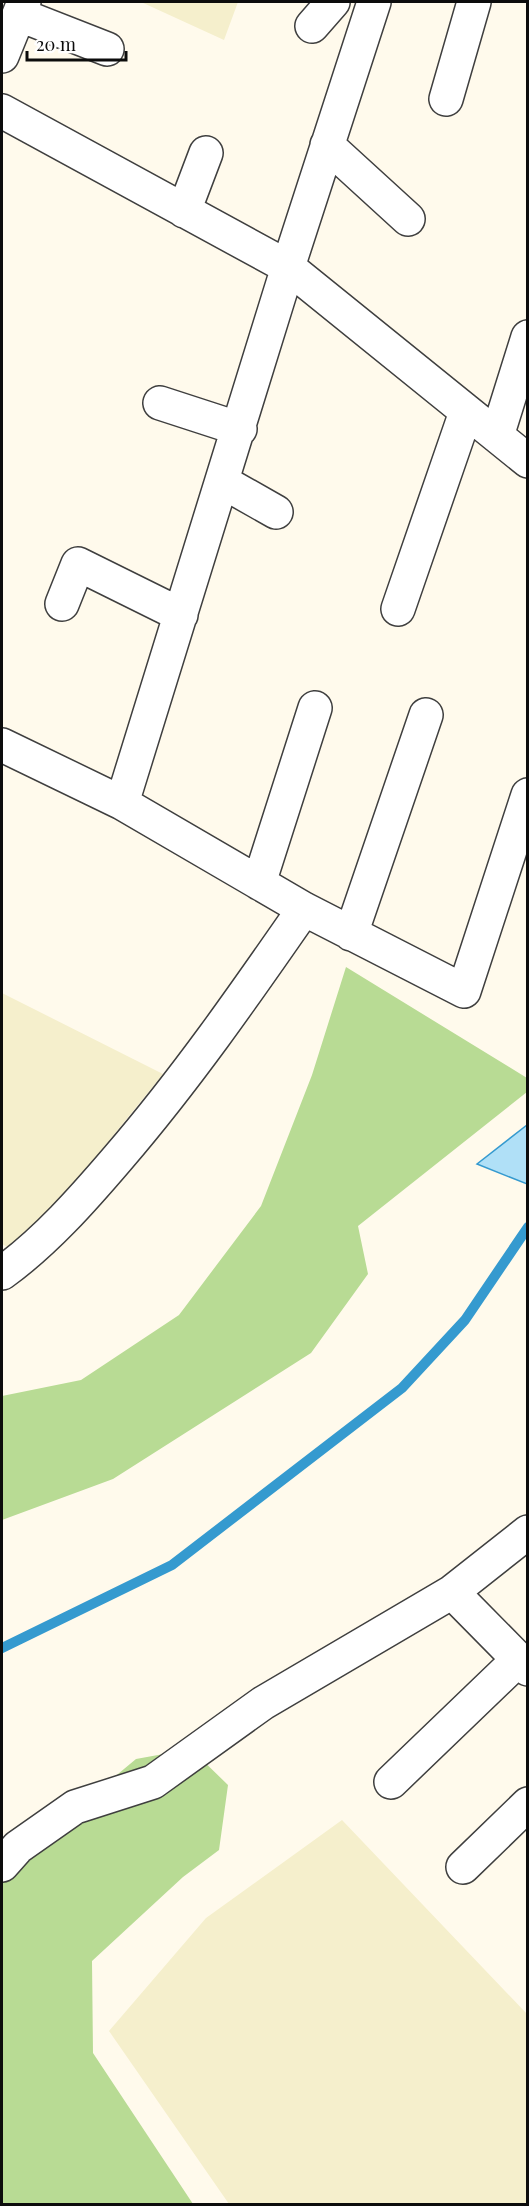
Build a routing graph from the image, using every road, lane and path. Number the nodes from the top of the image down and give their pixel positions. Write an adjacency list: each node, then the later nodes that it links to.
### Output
1 (474, 2): 6 (street)
2 (370, 3): 8 (street)
3 (22, 8): 4 (street); 5 (street)
4 (107, 49)
5 (2, 56)
6 (446, 99)
7 (2, 111): 10 (street)
8 (327, 145): 11 (street); 12 (street)
9 (206, 153): 10 (street)
10 (184, 211): 12 (street)
11 (408, 219)
12 (288, 267): 15 (street); 16 (street)
13 (528, 337): 17 (street)
14 (160, 403): 16 (street)
15 (466, 412): 17 (street); 22 (street)
16 (240, 429): 19 (street)
17 (497, 436): 18 (street)
18 (528, 461)
19 (223, 482): 20 (street); 23 (street)
20 (276, 513)
21 (62, 604): 23 (street)
22 (398, 609)
23 (181, 615): 28 (street)
24 (315, 708): 29 (street)
25 (426, 715): 31 (street)
26 (2, 745): 28 (street)
27 (528, 795): 31 (street)
28 (122, 803): 29 (street)
29 (259, 883): 30 (street)
30 (304, 909): 31 (street); 32 (street)
31 (351, 934)
32 (2, 1273)
33 (528, 1532): 34 (street)
34 (452, 1592): 35 (street); 38 (street)
35 (523, 1664): 36 (street)
36 (391, 1782)
37 (528, 1804): 39 (street)
38 (2, 1865)
39 (463, 1868)

